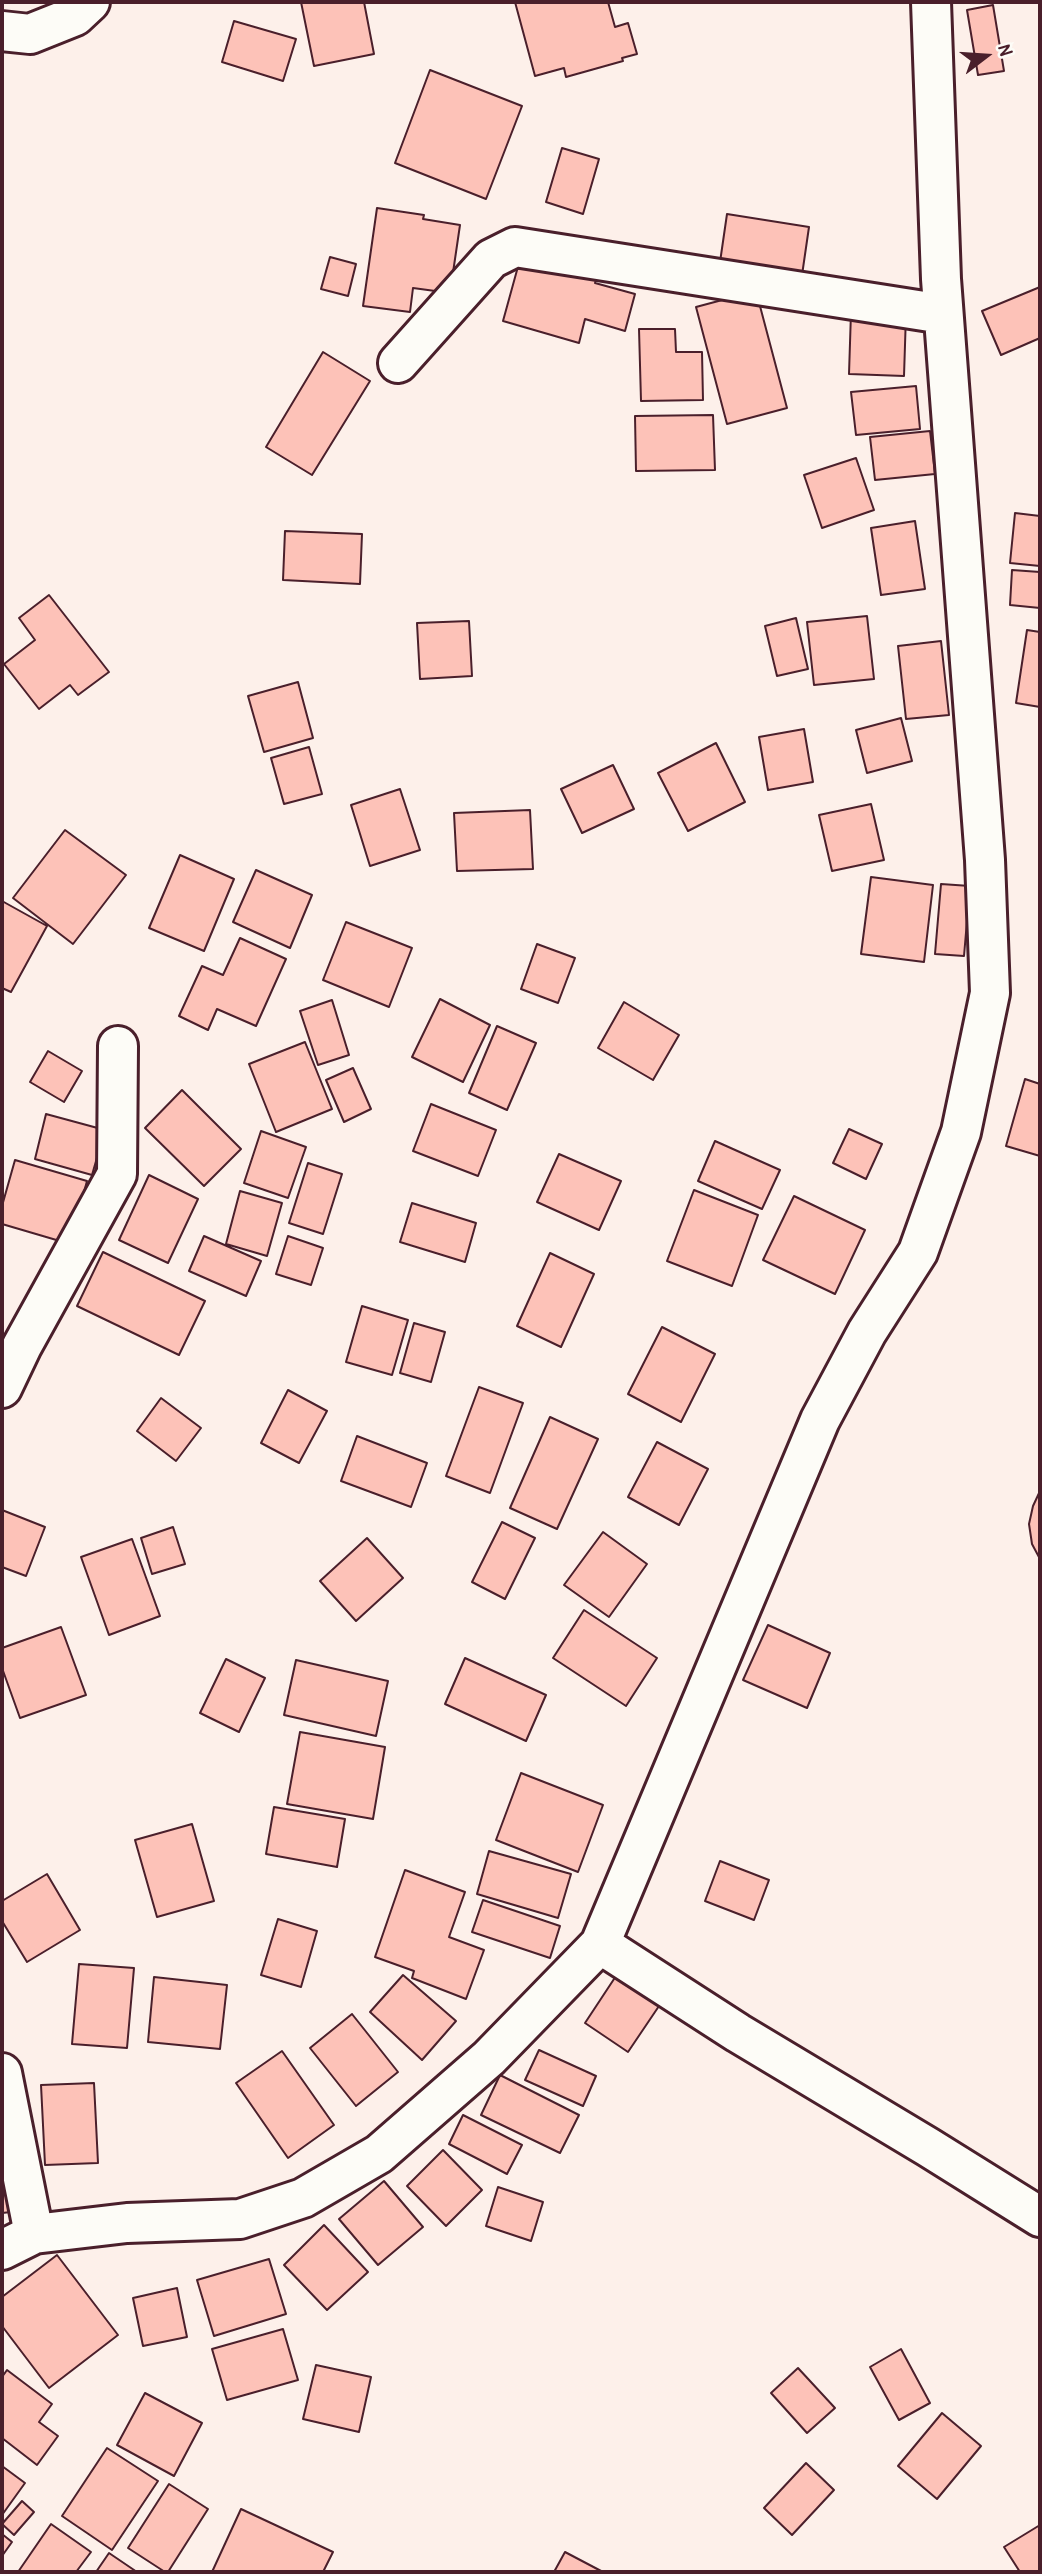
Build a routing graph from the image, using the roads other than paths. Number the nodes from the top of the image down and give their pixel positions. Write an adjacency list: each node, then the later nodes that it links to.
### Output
1 (90, 2): 3 (street)
2 (931, 2): 4 (street)
3 (2, 31)
4 (943, 314): 5 (street); 8 (street)
5 (398, 363)
6 (117, 1046): 7 (street)
7 (2, 1388)
8 (600, 1944): 10 (street); 11 (street)
9 (2, 2073): 11 (street)
10 (1040, 2217)
11 (18, 2242)

